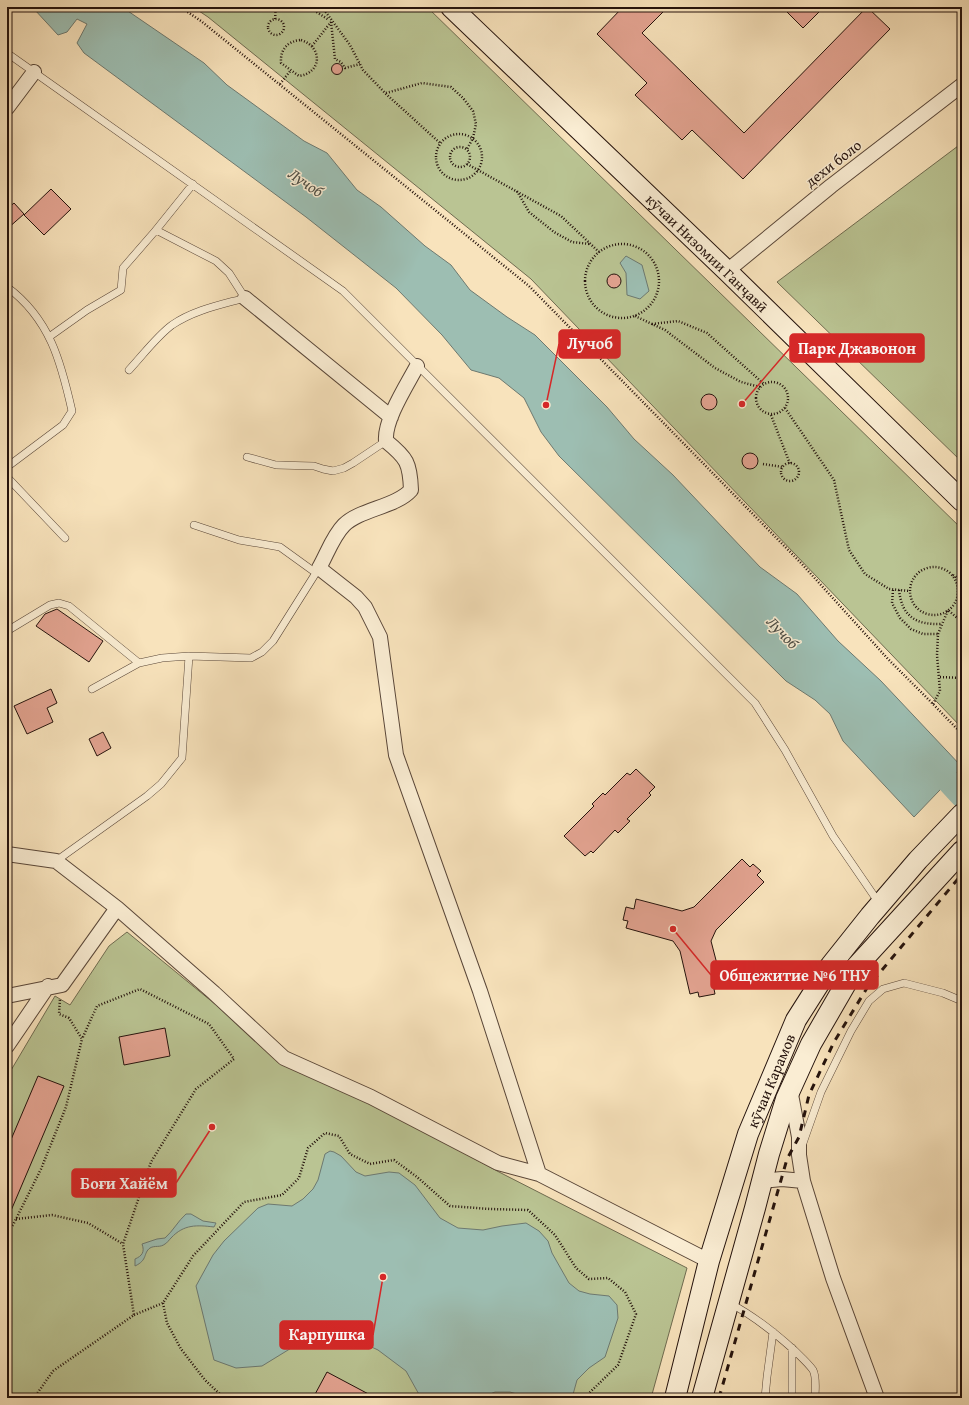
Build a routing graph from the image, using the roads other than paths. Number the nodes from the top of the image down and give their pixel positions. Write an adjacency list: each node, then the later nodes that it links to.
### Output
1 (451, 7): 8 (main road, кӯчаи Низомии Ганҷавӣ)
2 (7, 53): 3 (lane)
3 (34, 72): 5 (street); 6 (lane)
4 (962, 85): 8 (street, дехи боло)
5 (7, 108)
6 (193, 184): 7 (lane); 12 (lane)
7 (156, 230): 10 (lane); 11 (lane)
8 (727, 271): 19 (main road, кӯчаи Низомии Ганҷавӣ)
9 (7, 287): 11 (lane)
10 (245, 298): 13 (lane); 14 (street)
11 (49, 337): 17 (lane)
12 (417, 366): 14 (street); 31 (lane)
13 (129, 370)
14 (391, 417): 15 (street)
15 (386, 441): 16 (lane); 22 (street)
16 (247, 457)
17 (7, 467)
18 (7, 477): 21 (lane)
19 (962, 501)
20 (194, 525): 22 (lane)
21 (65, 538)
22 (318, 571): 24 (lane); 39 (street)
23 (7, 631): 25 (lane)
24 (188, 656): 25 (lane); 30 (lane)
25 (139, 663): 26 (lane)
26 (92, 689)
27 (962, 814): 31 (main road, кӯчаи Карамов)
28 (962, 850): 37 (main road, кӯчаи Карамов)
29 (7, 854): 30 (street)
30 (56, 861): 32 (street)
31 (880, 904): 42 (main road, кӯчаи Карамов)
32 (117, 908): 33 (street); 39 (street)
33 (55, 985): 34 (street); 36 (street)
34 (7, 996)
35 (962, 1000): 38 (lane)
36 (7, 1046)
37 (790, 1089): 38 (street); 40 (main road, кӯчаи Карамов)
38 (798, 1155): 41 (street)
39 (539, 1174): 42 (street)
40 (761, 1181): 41 (street); 43 (main road, кӯчаи Карамов)
41 (803, 1181): 51 (street)
42 (709, 1261): 46 (main road, кӯчаи Карамов)
43 (729, 1303): 44 (lane); 48 (main road, кӯчаи Карамов)
44 (773, 1332): 45 (lane); 49 (lane)
45 (792, 1348): 47 (lane); 50 (lane)
46 (678, 1397)
47 (792, 1397)
48 (702, 1398)
49 (765, 1398)
50 (815, 1398)
51 (877, 1398)

